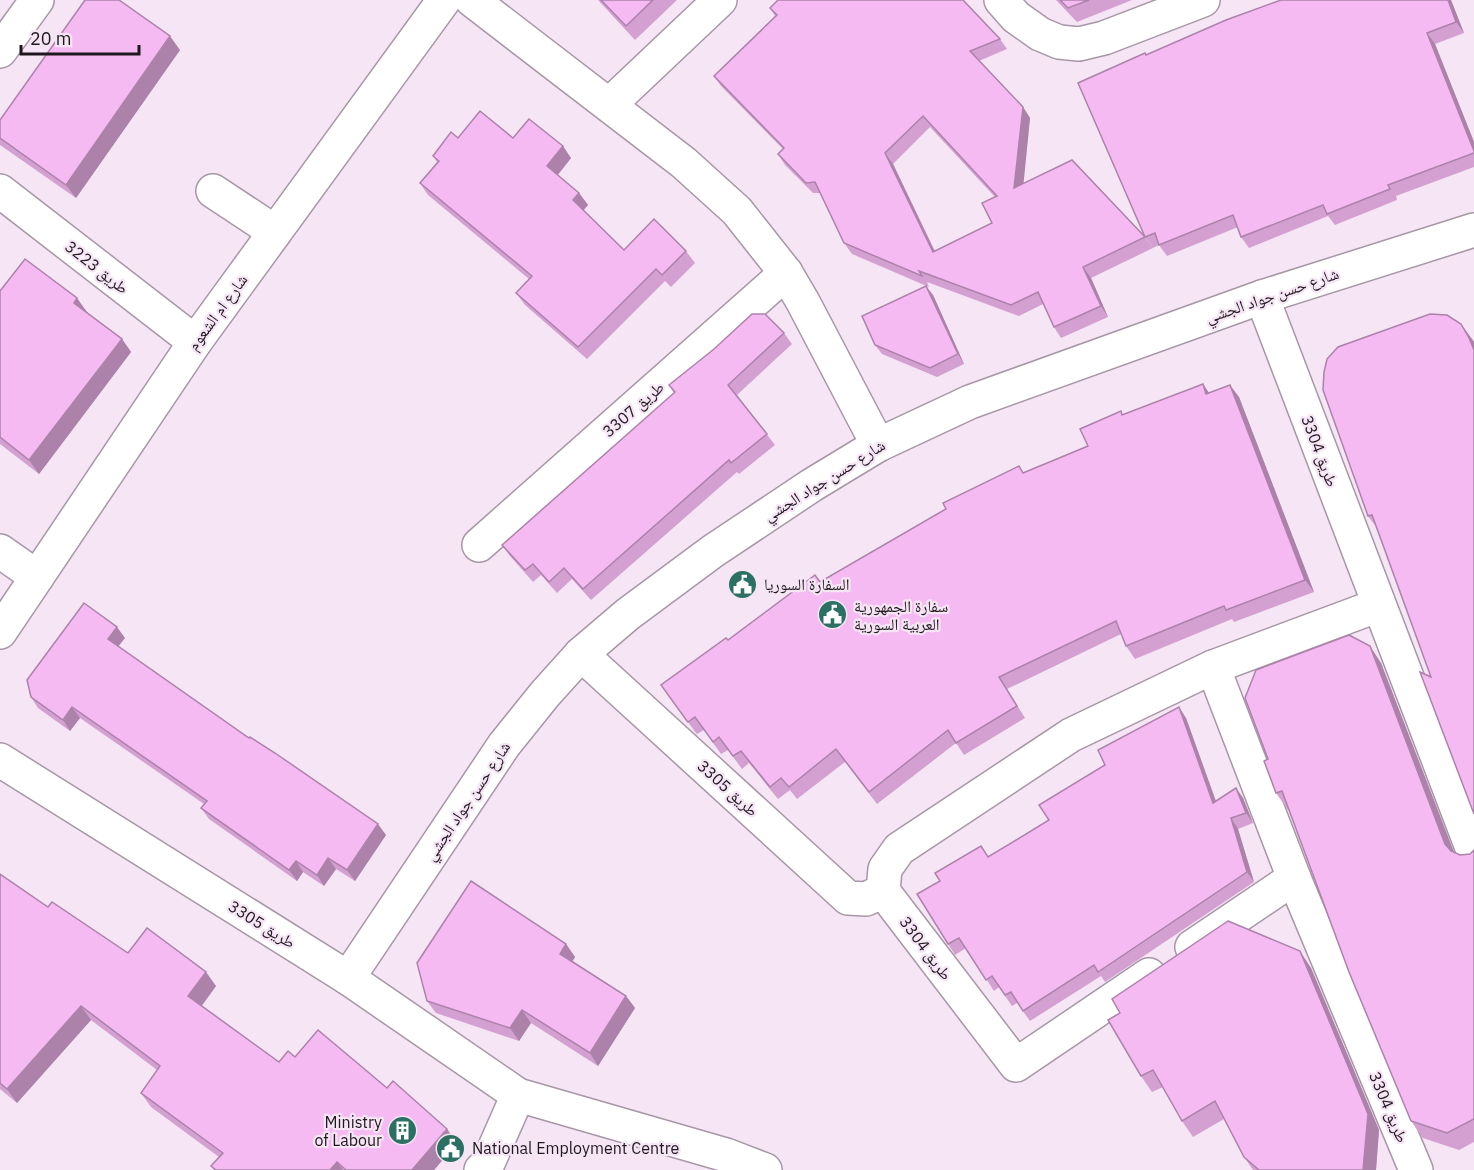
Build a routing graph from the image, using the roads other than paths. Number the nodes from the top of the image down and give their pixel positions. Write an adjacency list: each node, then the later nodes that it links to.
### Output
1 (37, 0): 7 (street)
2 (444, 0): 12 (street, شارع ام الشعوم)
3 (472, 0): 8 (street)
4 (720, 0): 8 (street)
5 (1001, 0): 6 (street)
6 (1203, 0)
7 (0, 51)
8 (609, 105): 13 (street)
9 (0, 191): 15 (street, طريق 3223)
10 (213, 191): 12 (street)
11 (1474, 230): 14 (street, شارع حسن جواد الجشي)
12 (275, 232): 15 (street, شارع ام الشعوم)
13 (786, 273): 16 (street); 17 (street, طريق 3307)
14 (1262, 297): 16 (street, شارع حسن جواد الجشي); 20 (street, طريق 3304)
15 (195, 342): 19 (street, شارع ام الشعوم)
16 (878, 445): 22 (street, شارع حسن جواد الجشي)
17 (479, 544)
18 (0, 551): 19 (street)
19 (37, 577): 21 (street, شارع ام الشعوم)
20 (1379, 605): 23 (street); 25 (street, طريق 3304)
21 (0, 632)
22 (581, 654): 27 (street, طريق 3305); 28 (street, شارع حسن جواد الجشي)
23 (1213, 667): 26 (street, طريق 3304); 27 (street)
24 (0, 760): 28 (street, طريق 3305)
25 (1474, 854)
26 (1294, 878): 27 (street, طريق 3304); 32 (street, طريق 3304)
27 (883, 891)
28 (348, 978): 29 (street, طريق 3305)
29 (518, 1095): 30 (street); 31 (street)
30 (491, 1168)
31 (765, 1170)
32 (1416, 1170)

